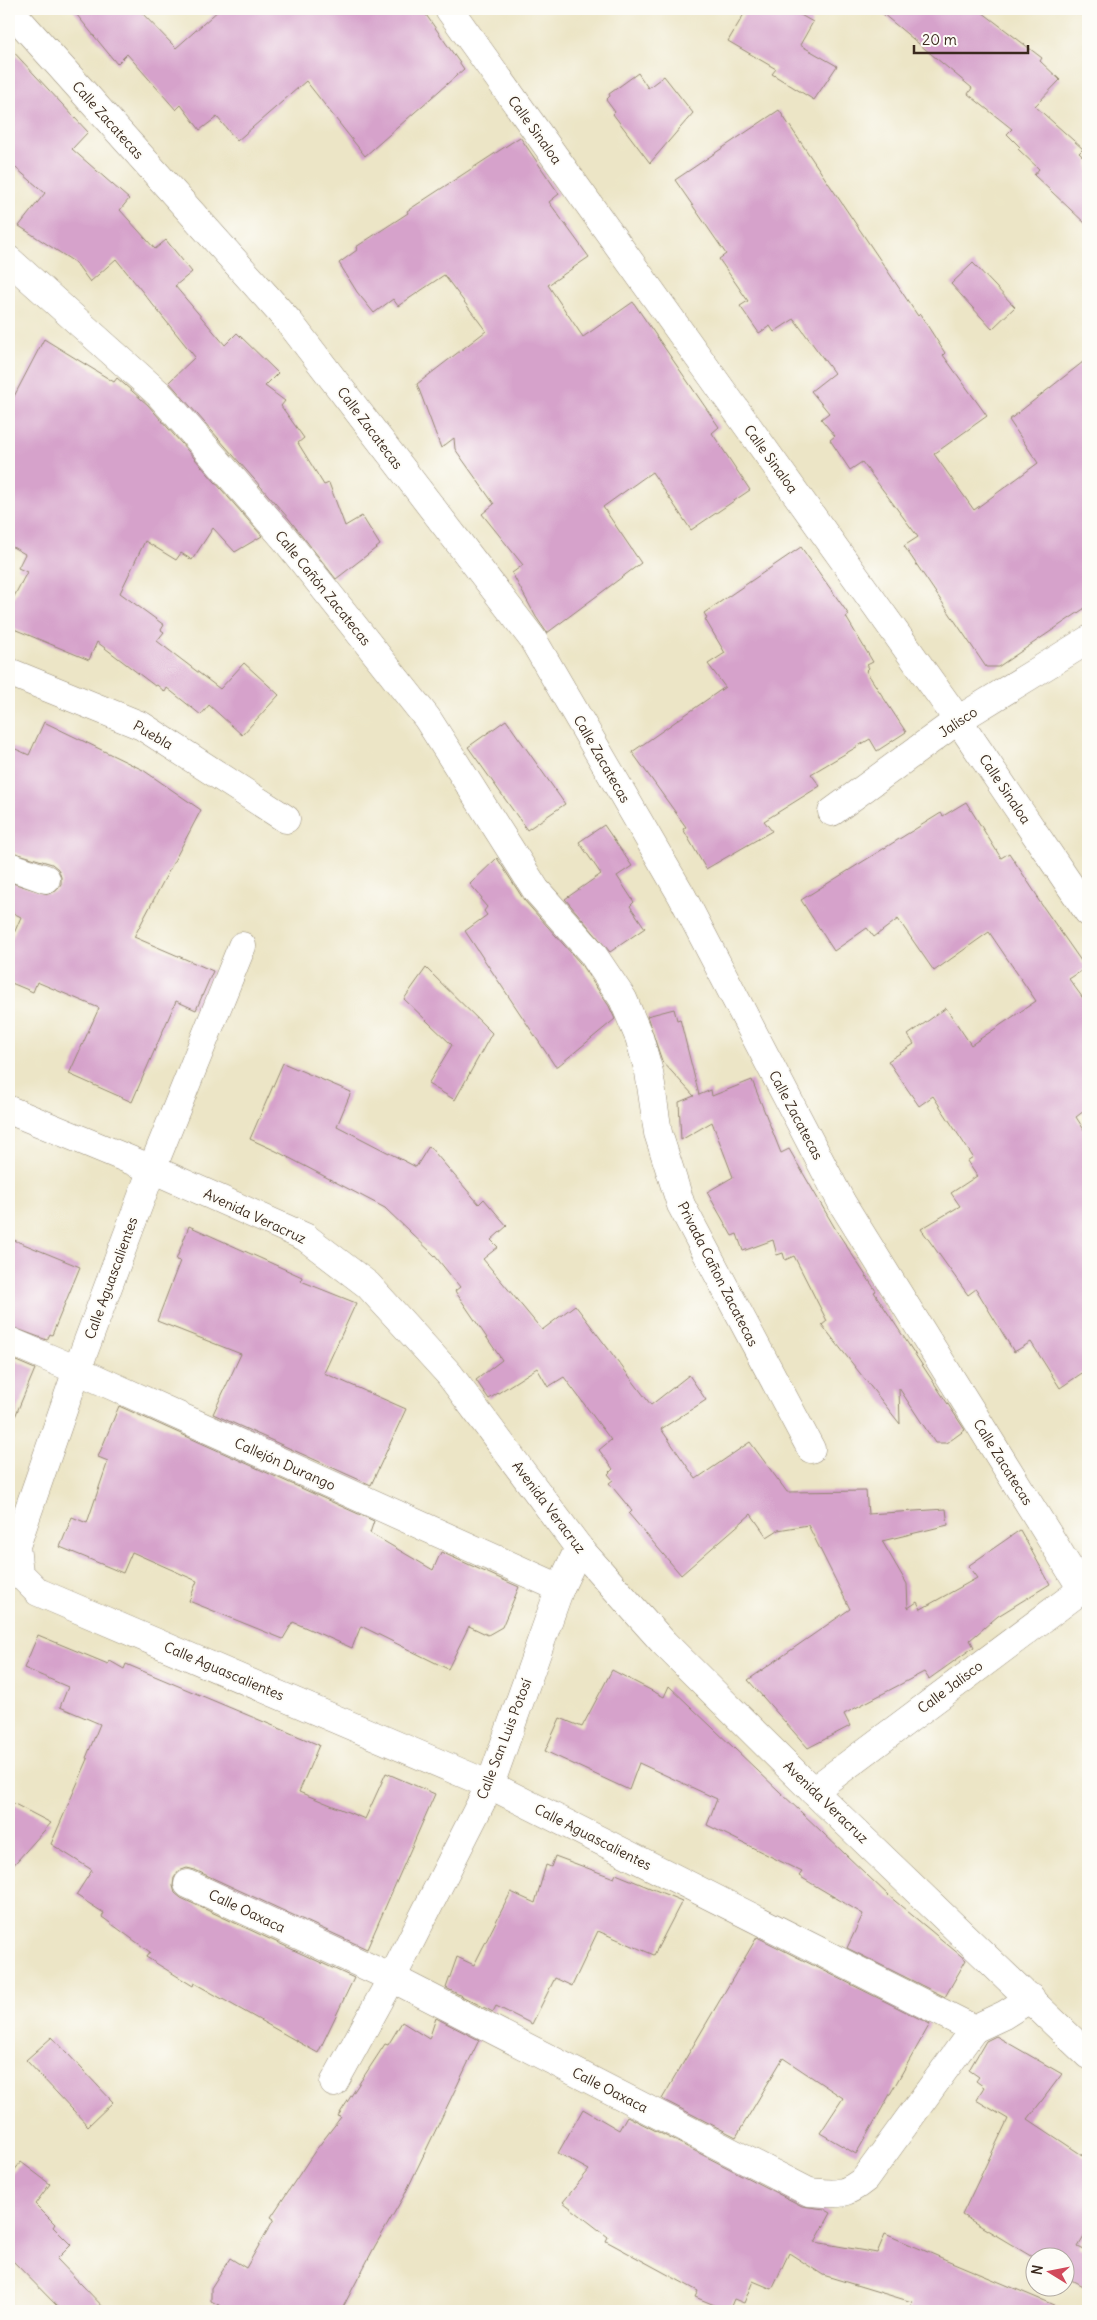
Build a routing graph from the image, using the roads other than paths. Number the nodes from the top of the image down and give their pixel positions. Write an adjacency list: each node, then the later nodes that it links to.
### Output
1 (9, 9): 20 (street, Calle Zacatecas)
2 (449, 9): 6 (street, Calle Sinaloa)
3 (9, 260): 13 (street, Calle Cañón Zacatecas)
4 (1088, 640): 6 (street, Jalisco)
5 (9, 672): 8 (street, Puebla)
6 (958, 720): 7 (street, Jalisco); 11 (street, Calle Sinaloa)
7 (832, 812)
8 (286, 819)
9 (9, 866): 10 (street)
10 (46, 879)
11 (1088, 912)
12 (242, 946): 15 (street, Calle Aguascalientes)
13 (592, 953): 18 (street, Privada Cañon Zacatecas)
14 (9, 1110): 15 (street, Avenida Veracruz)
15 (152, 1169): 17 (street, Calle Aguascalientes); 19 (street, Avenida Veracruz)
16 (9, 1342): 17 (street, Callejón Durango)
17 (77, 1370): 21 (street, Callejón Durango); 22 (street, Calle Aguascalientes)
18 (811, 1449)
19 (579, 1548): 21 (street, Calle San Luis Potosí); 23 (street, Avenida Veracruz)
20 (1085, 1587): 23 (street, Calle Jalisco)
21 (560, 1588): 22 (street, Calle San Luis Potosí)
22 (490, 1784): 25 (street, Calle San Luis Potosí); 27 (street, Calle Aguascalientes)
23 (813, 1791): 26 (street, Avenida Veracruz)
24 (188, 1884): 25 (street, Calle Oaxaca)
25 (392, 1978): 27 (street, Calle Oaxaca); 29 (street, Calle San Luis Potosí)
26 (1031, 1998): 27 (street); 28 (street, Avenida Veracruz)
27 (974, 2029)
28 (1088, 2055)
29 (334, 2083)

